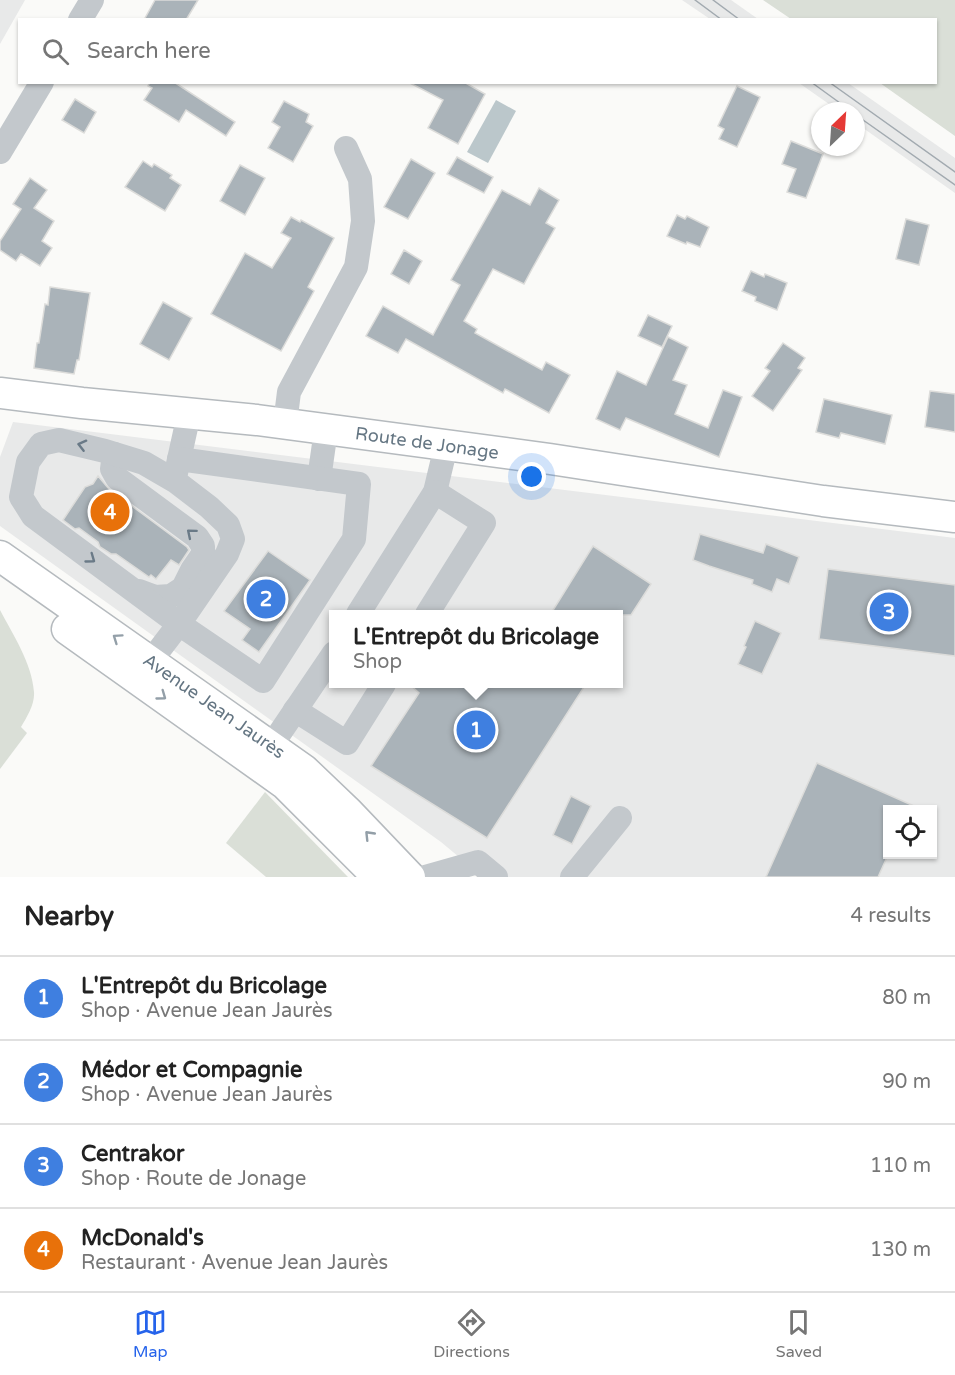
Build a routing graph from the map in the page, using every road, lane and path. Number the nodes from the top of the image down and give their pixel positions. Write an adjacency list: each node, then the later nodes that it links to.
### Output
1 (92, 0): 2 (street)
2 (81, 18)
3 (41, 84): 5 (street)
4 (346, 148): 8 (street)
5 (0, 152)
6 (2, 394): 7 (main road, Route de Jonage)
7 (189, 414): 8 (main road, Route de Jonage); 12 (street)
8 (285, 424): 9 (main road, Route de Jonage)
9 (326, 430): 10 (main road, Route de Jonage); 13 (street)
10 (446, 446): 14 (street); 15 (main road, Route de Jonage)
11 (114, 454): 12 (street); 18 (street, one-way to 11); 18 (street, one-way to 18)
12 (177, 470): 13 (street); 21 (street)
13 (319, 478): 21 (street)
14 (435, 492): 19 (street); 20 (street)
15 (955, 517)
16 (0, 556): 23 (main road, Avenue Jean Jaurès, one-way to 16)
17 (0, 580): 28 (main road, Avenue Jean Jaurès, one-way to 28)
18 (131, 588): 21 (street)
19 (361, 610)
20 (430, 610)
21 (179, 624): 23 (street)
22 (329, 659): 25 (street)
23 (150, 662): 26 (main road, Avenue Jean Jaurès)
24 (381, 688): 25 (street)
25 (295, 710): 26 (street)
26 (271, 746): 29 (main road, Avenue Jean Jaurès, one-way to 26)
27 (620, 818): 32 (street)
28 (378, 877)
29 (410, 877)
30 (425, 877): 31 (street)
31 (496, 877)
32 (572, 877)

